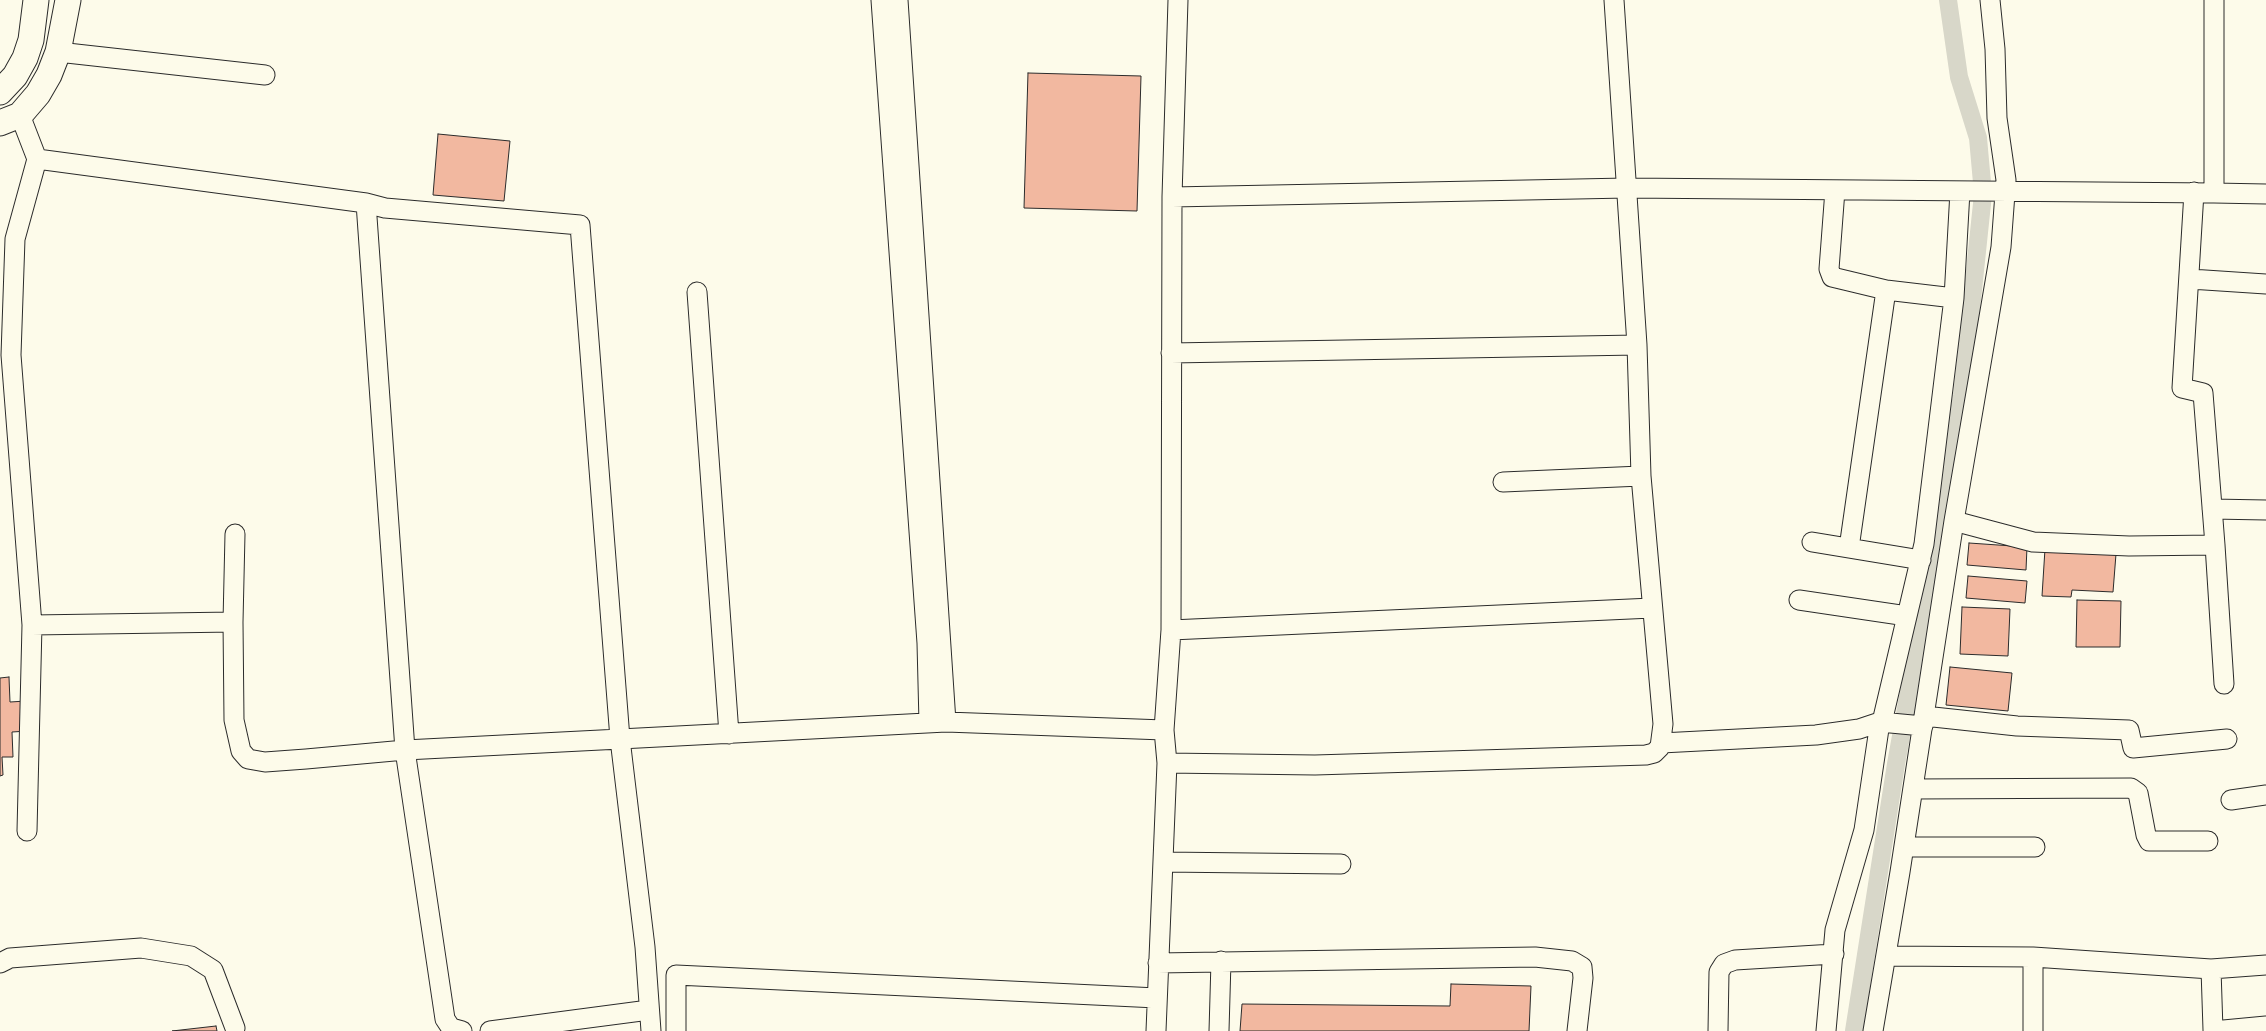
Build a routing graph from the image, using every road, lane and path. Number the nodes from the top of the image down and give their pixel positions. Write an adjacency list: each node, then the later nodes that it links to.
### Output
1 (36, 0): 11 (main road)
2 (68, 0): 9 (main road)
3 (881, 0): 30 (street)
4 (898, 0): 30 (street)
5 (1178, 0): 21 (street)
6 (1614, 0): 14 (street)
7 (1990, 0): 17 (street)
8 (2214, 0): 19 (street)
9 (58, 52): 10 (street); 12 (main road)
10 (265, 76)
11 (0, 92)
12 (10, 119): 13 (street)
13 (37, 159): 22 (street); 45 (street)
14 (1627, 188): 15 (street); 21 (street); 28 (street)
15 (1835, 190): 16 (street); 25 (street)
16 (1965, 190): 17 (street); 27 (street)
17 (2002, 191): 18 (street); 35 (street)
18 (2194, 192): 19 (street); 23 (street)
19 (2214, 193): 20 (street)
20 (2266, 194)
21 (1172, 197): 29 (street)
22 (366, 202): 54 (street); 56 (street)
23 (2190, 279): 24 (street); 33 (street)
24 (2266, 284)
25 (1886, 290): 27 (street); 39 (street)
26 (697, 292): 52 (street)
27 (1954, 298): 40 (street)
28 (1637, 345): 29 (street); 31 (street)
29 (1171, 353): 46 (street)
30 (922, 470): 48 (street)
31 (1641, 476): 32 (street); 42 (street)
32 (1503, 482)
33 (2212, 509): 34 (street); 38 (street)
34 (2266, 510)
35 (1954, 521): 38 (street); 50 (street)
36 (235, 534): 44 (street)
37 (1812, 542): 39 (street)
38 (2215, 545): 47 (street)
39 (1848, 548): 40 (street)
40 (1921, 560): 43 (street)
41 (1800, 600): 43 (street)
42 (1652, 608): 46 (street); 55 (street)
43 (1907, 616): 49 (street)
44 (233, 622): 45 (street); 56 (street)
45 (32, 625): 61 (street)
46 (1171, 630): 51 (street)
47 (2224, 684)
48 (938, 723): 51 (street); 52 (street)
49 (1885, 723): 50 (street); 55 (street); 67 (street)
50 (1921, 723): 53 (street); 58 (street)
51 (1164, 730): 57 (street)
52 (729, 734): 54 (street)
53 (2227, 739)
54 (620, 740): 56 (street); 76 (street)
55 (1661, 744): 57 (street)
56 (405, 750): 80 (street)
57 (1167, 763): 65 (street)
58 (1913, 790): 62 (street); 63 (street)
59 (2266, 794): 60 (street)
60 (2231, 800)
61 (27, 831)
62 (2208, 841)
63 (1904, 847): 64 (street); 68 (street)
64 (2035, 847)
65 (1163, 862): 66 (street); 72 (street)
66 (1340, 864)
67 (1834, 954): 87 (street); 88 (street)
68 (1886, 956): 69 (street); 89 (street)
69 (2033, 957): 74 (street); 90 (street)
70 (5, 960): 78 (street)
71 (1221, 961): 72 (street); 85 (street); 86 (street)
72 (1158, 963): 75 (street)
73 (2266, 965): 74 (street)
74 (2210, 969): 79 (street)
75 (1157, 998): 83 (street); 84 (street)
76 (649, 1010): 81 (street); 82 (street)
77 (2266, 1026): 79 (street)
78 (235, 1028)
79 (2213, 1030)
80 (462, 1031)
81 (490, 1031)
82 (652, 1031)
83 (676, 1031)
84 (1156, 1031)
85 (1219, 1031)
86 (1577, 1031)
87 (1718, 1031)
88 (1826, 1031)
89 (1873, 1031)
90 (2033, 1031)

